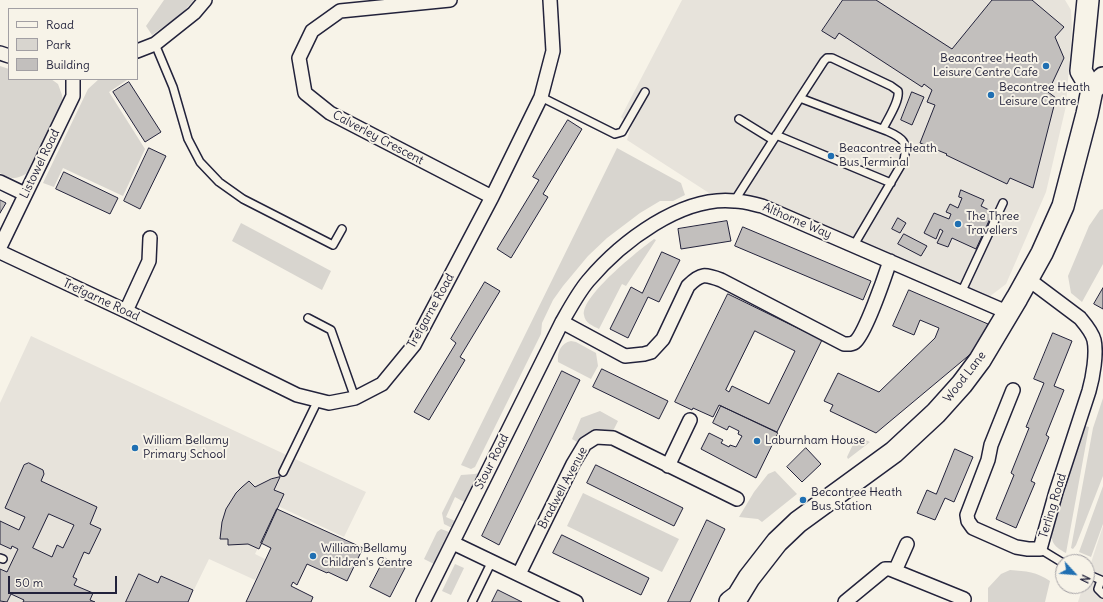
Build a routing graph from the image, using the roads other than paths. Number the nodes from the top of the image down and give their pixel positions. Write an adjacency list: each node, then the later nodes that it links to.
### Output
1 (205, 0): 5 (street)
2 (450, 0): 18 (street, Calverley Crescent)
3 (550, 0): 10 (street, Trefgarne Road)
4 (1088, 0): 8 (main road, Wood Lane)
5 (155, 44): 6 (street); 21 (lane)
6 (138, 51)
7 (73, 80): 17 (street, Listowel Road)
8 (1097, 84): 27 (main road, Wood Lane)
9 (645, 92): 10 (lane)
10 (541, 97): 18 (street, Trefgarne Road)
11 (800, 98): 13 (lane); 13 (lane); 14 (lane)
12 (739, 119): 14 (lane)
13 (882, 129): 16 (lane)
14 (774, 138): 16 (lane); 19 (lane)
15 (0, 182): 17 (street)
16 (891, 183): 23 (lane)
17 (25, 194): 24 (street, Listowel Road)
18 (492, 197): 34 (street, Trefgarne Road)
19 (734, 200): 23 (street, Althorne Way); 32 (street, Althorne Way)
20 (1003, 203): 28 (lane)
21 (342, 229)
22 (150, 238): 29 (street)
23 (854, 245): 26 (street, Althorne Way)
24 (0, 247)
25 (0, 252): 29 (street, Trefgarne Road)
26 (890, 261): 28 (street, Althorne Way); 32 (street)
27 (1028, 279): 30 (main road, Wood Lane); 42 (street, Terling Road)
28 (961, 293): 30 (street, Althorne Way)
29 (126, 311): 35 (street, Trefgarne Road)
30 (1009, 313): 50 (main road, Wood Lane)
31 (308, 318): 34 (lane)
32 (562, 322): 40 (street, Stour Road)
33 (1013, 390): 42 (street, Terling Road)
34 (355, 398): 35 (street, Trefgarne Road)
35 (318, 400): 38 (lane)
36 (690, 420): 37 (street)
37 (668, 466): 39 (street, Bradwell Avenue); 46 (street, Bradwell Avenue)
38 (283, 472)
39 (736, 499)
40 (453, 543): 44 (street); 51 (street, Stour Road)
41 (907, 544): 45 (street)
42 (1040, 549): 43 (lane)
43 (1055, 557)
44 (492, 561): 46 (street); 52 (lane)
45 (895, 571): 49 (street); 54 (street)
46 (519, 574): 53 (street)
47 (1102, 577): 48 (lane)
48 (1103, 594)
49 (964, 599)
50 (735, 600)
51 (423, 602)
52 (472, 602)
53 (576, 602)
54 (846, 602)

